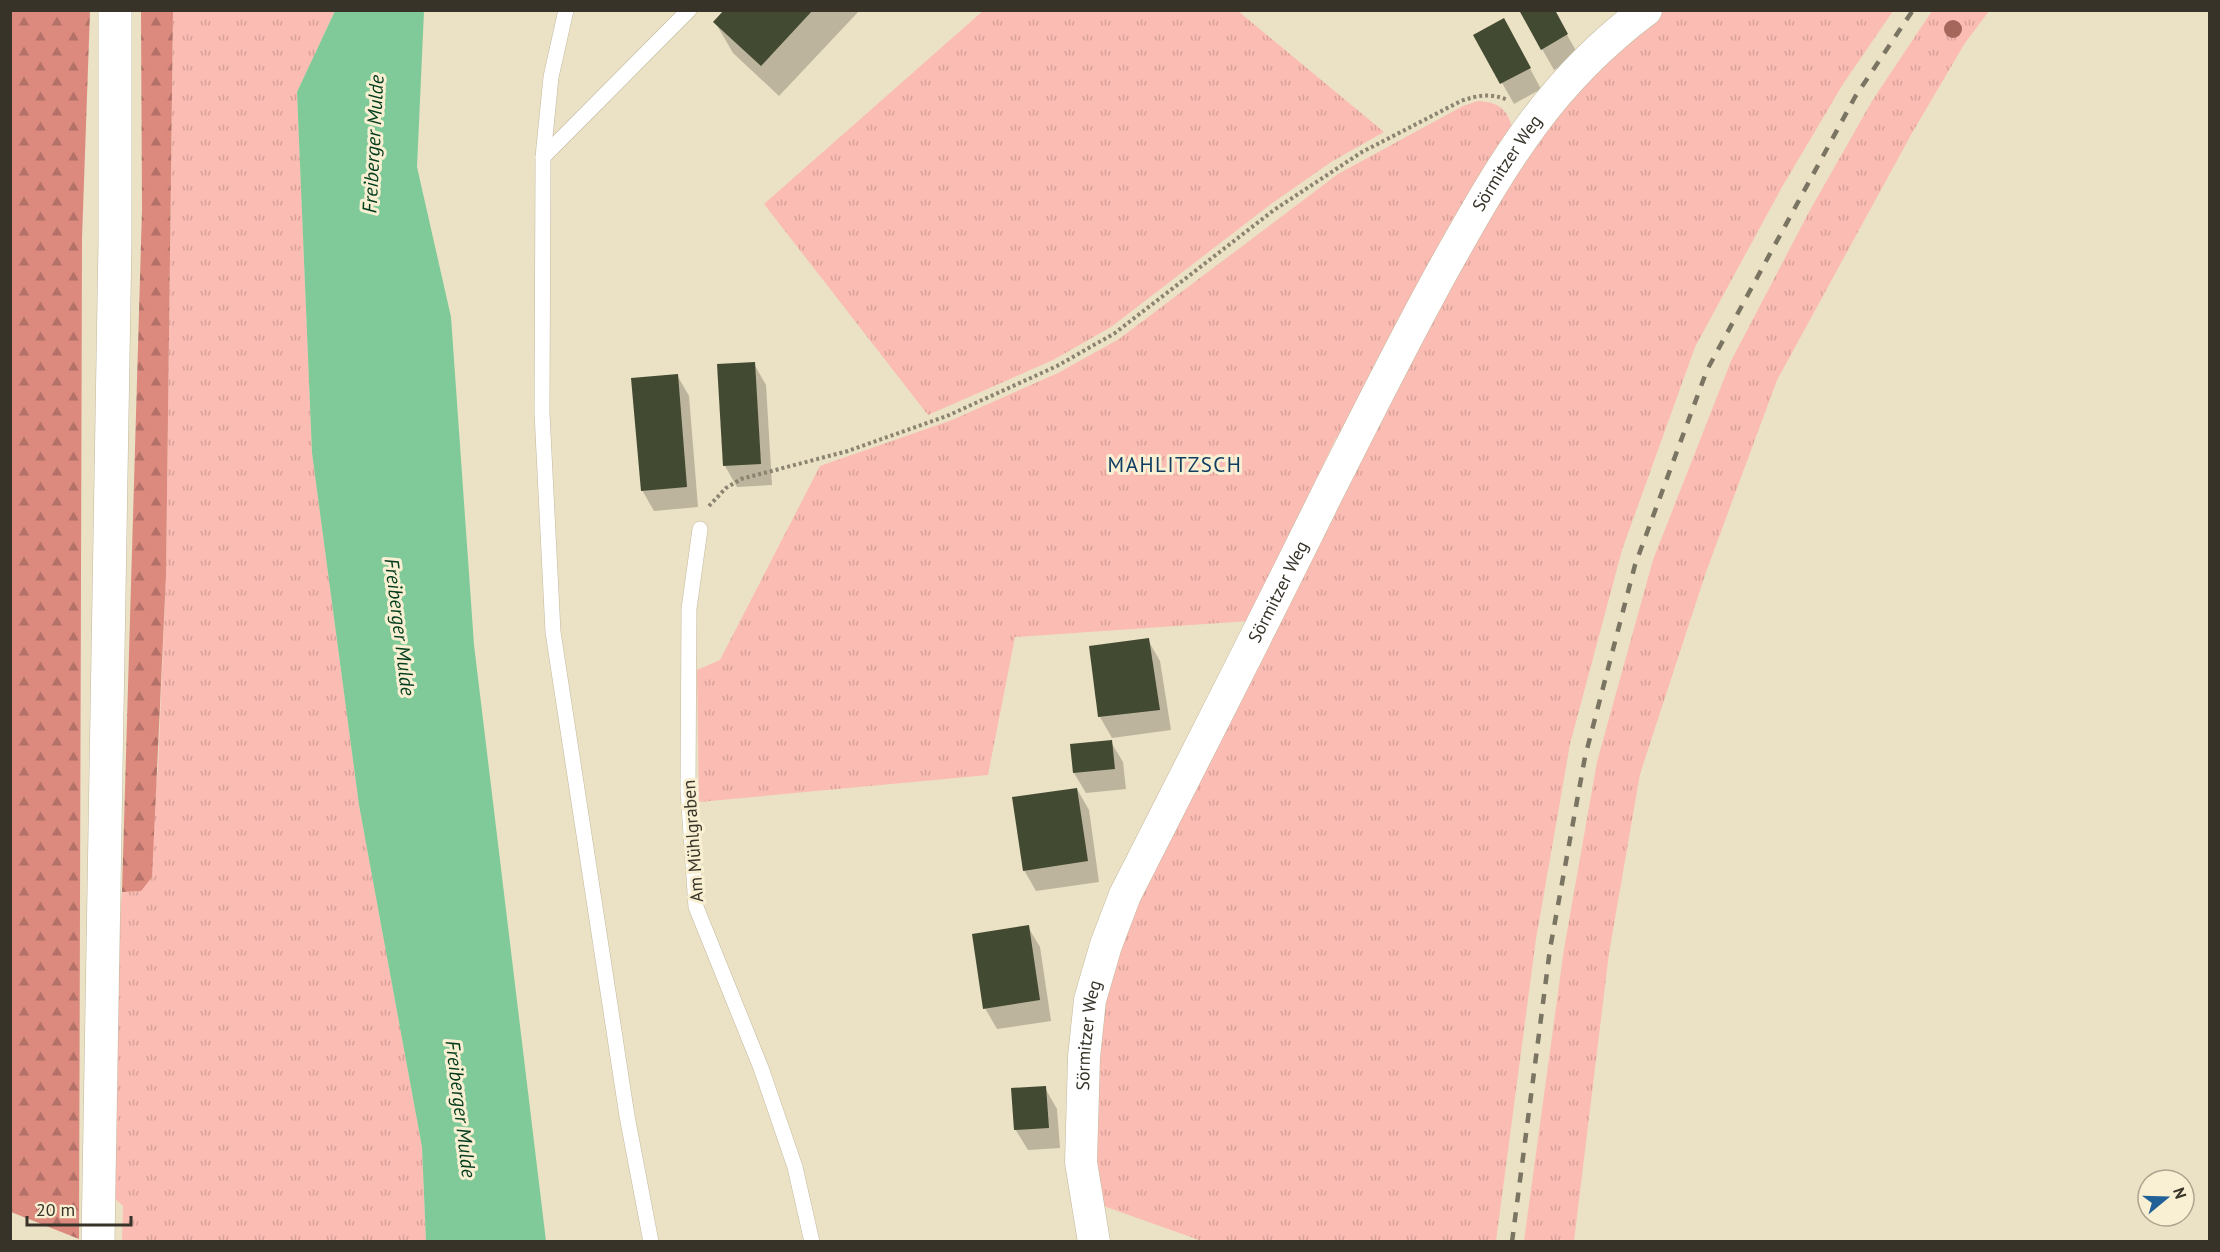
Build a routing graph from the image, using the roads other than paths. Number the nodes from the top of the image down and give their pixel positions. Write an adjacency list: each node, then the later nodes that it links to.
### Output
1 (115, 10): 7 (main road)
2 (566, 10): 5 (lane)
3 (689, 10): 5 (lane)
4 (1646, 10): 10 (street, Sörmitzer Weg)
5 (543, 157): 8 (lane)
6 (700, 530): 9 (lane, Am Mühlgraben)
7 (98, 1242)
8 (651, 1242)
9 (812, 1242)
10 (1094, 1242)

